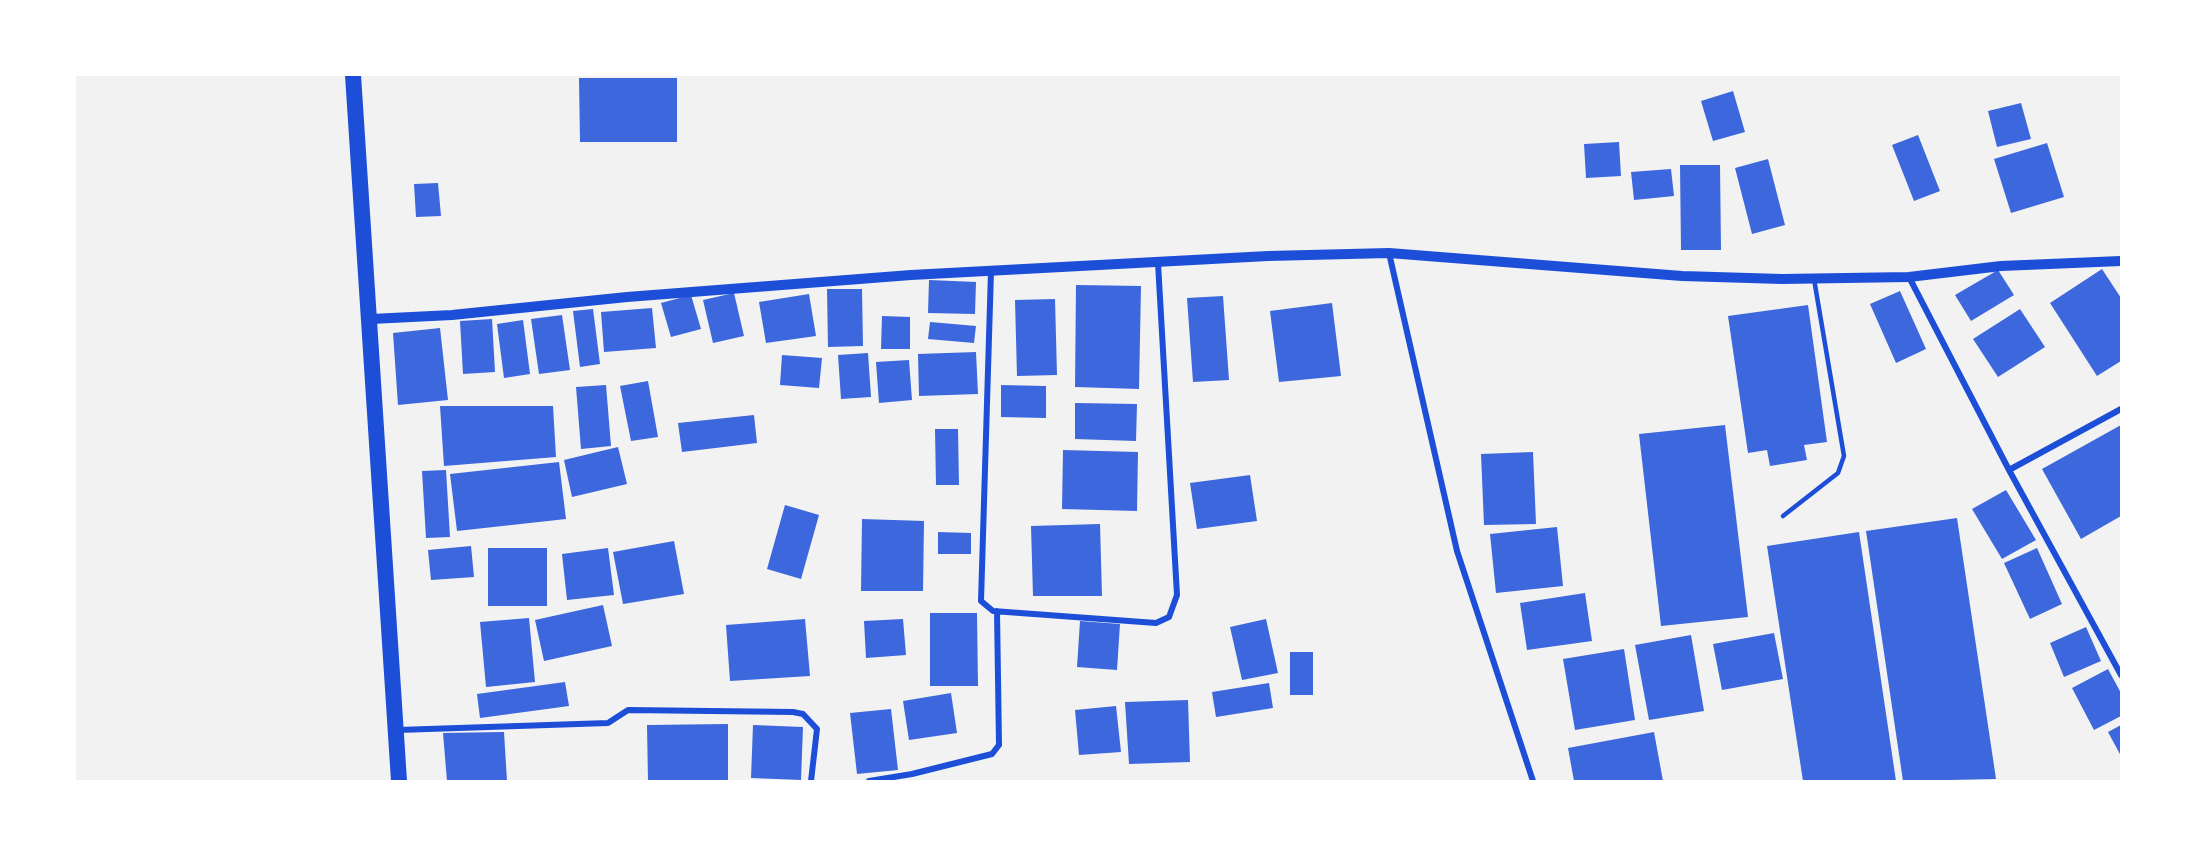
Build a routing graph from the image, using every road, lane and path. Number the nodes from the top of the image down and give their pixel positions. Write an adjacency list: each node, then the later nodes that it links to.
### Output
1 (353, 75): 8 (highway)
2 (1389, 253): 4 (street); 7 (street); 18 (street)
3 (2121, 261): 6 (street)
4 (1158, 263): 5 (street); 12 (street)
5 (991, 271): 8 (street); 12 (street)
6 (1909, 277): 7 (street); 10 (street)
7 (1814, 278): 11 (lane)
8 (371, 319): 14 (highway)
9 (2121, 409): 10 (street)
10 (2010, 470): 13 (street)
11 (1783, 516)
12 (997, 611): 17 (street)
13 (2121, 675)
14 (398, 730): 15 (highway); 16 (street)
15 (399, 781)
16 (812, 781)
17 (869, 781)
18 (1533, 781)

